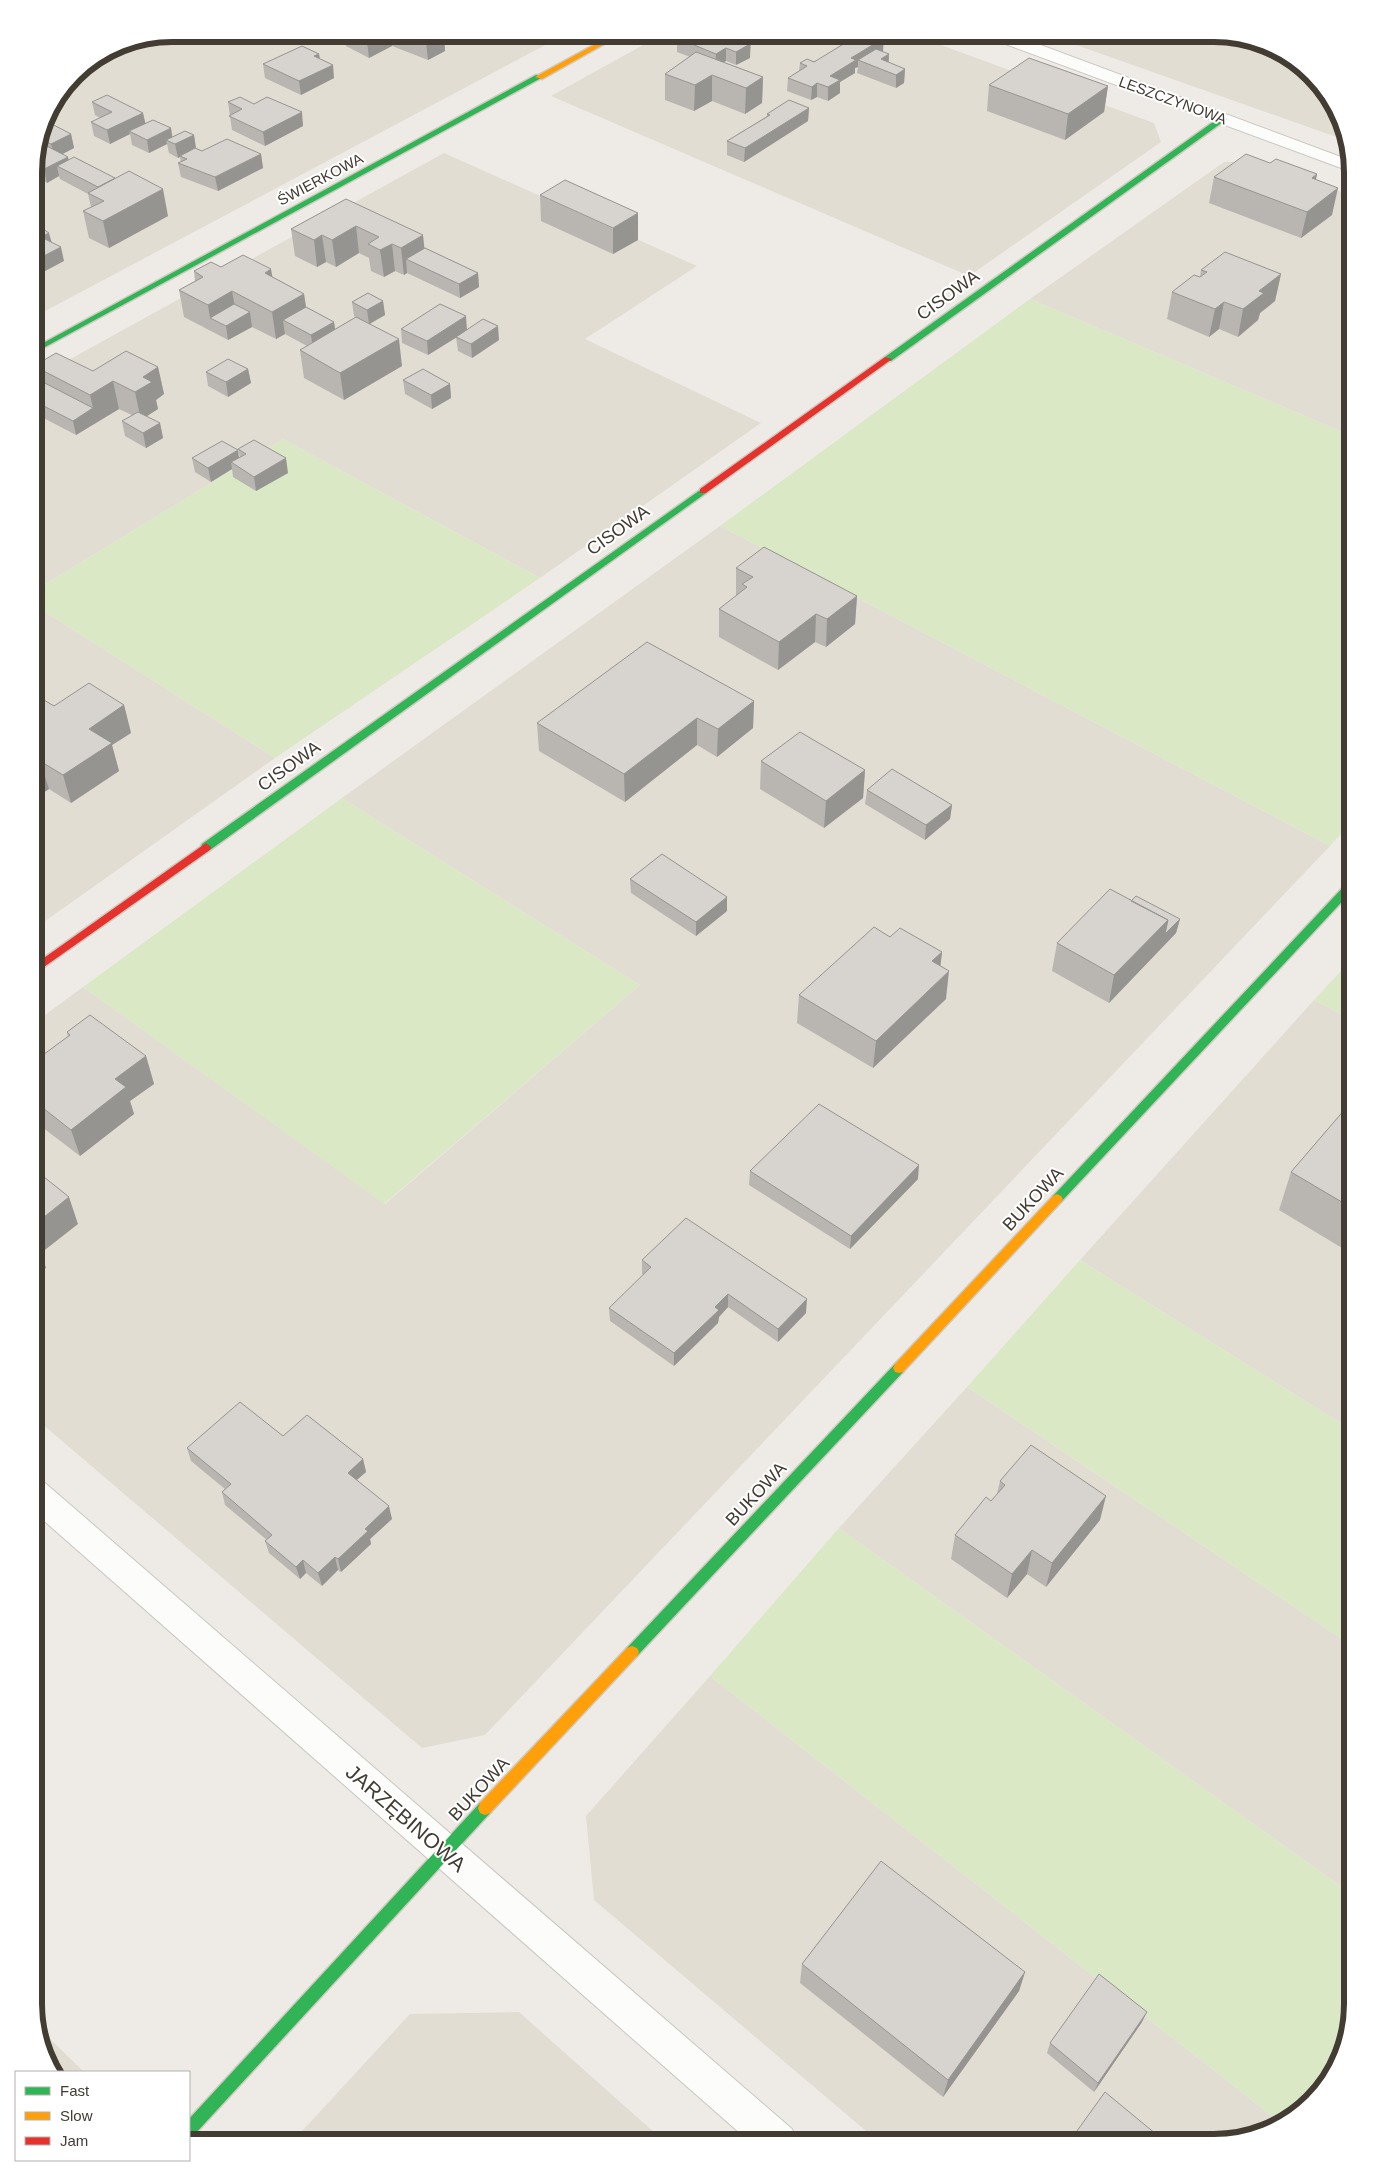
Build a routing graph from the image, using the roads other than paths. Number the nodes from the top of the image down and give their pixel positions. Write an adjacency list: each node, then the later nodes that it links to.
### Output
1 (603, 42): 5 (street, ŚWIERKOWA)
2 (1019, 43): 3 (street, LESZCZYNOWA)
3 (1223, 119): 4 (street, LESZCZYNOWA); 7 (street, CISOWA)
4 (1343, 164)
5 (43, 346)
6 (1344, 894): 9 (street, BUKOWA)
7 (43, 964)
8 (42, 1500): 9 (street, JARZĘBINOWA)
9 (444, 1852): 10 (street, BUKOWA); 11 (street, JARZĘBINOWA)
10 (190, 2129)
11 (768, 2134)

